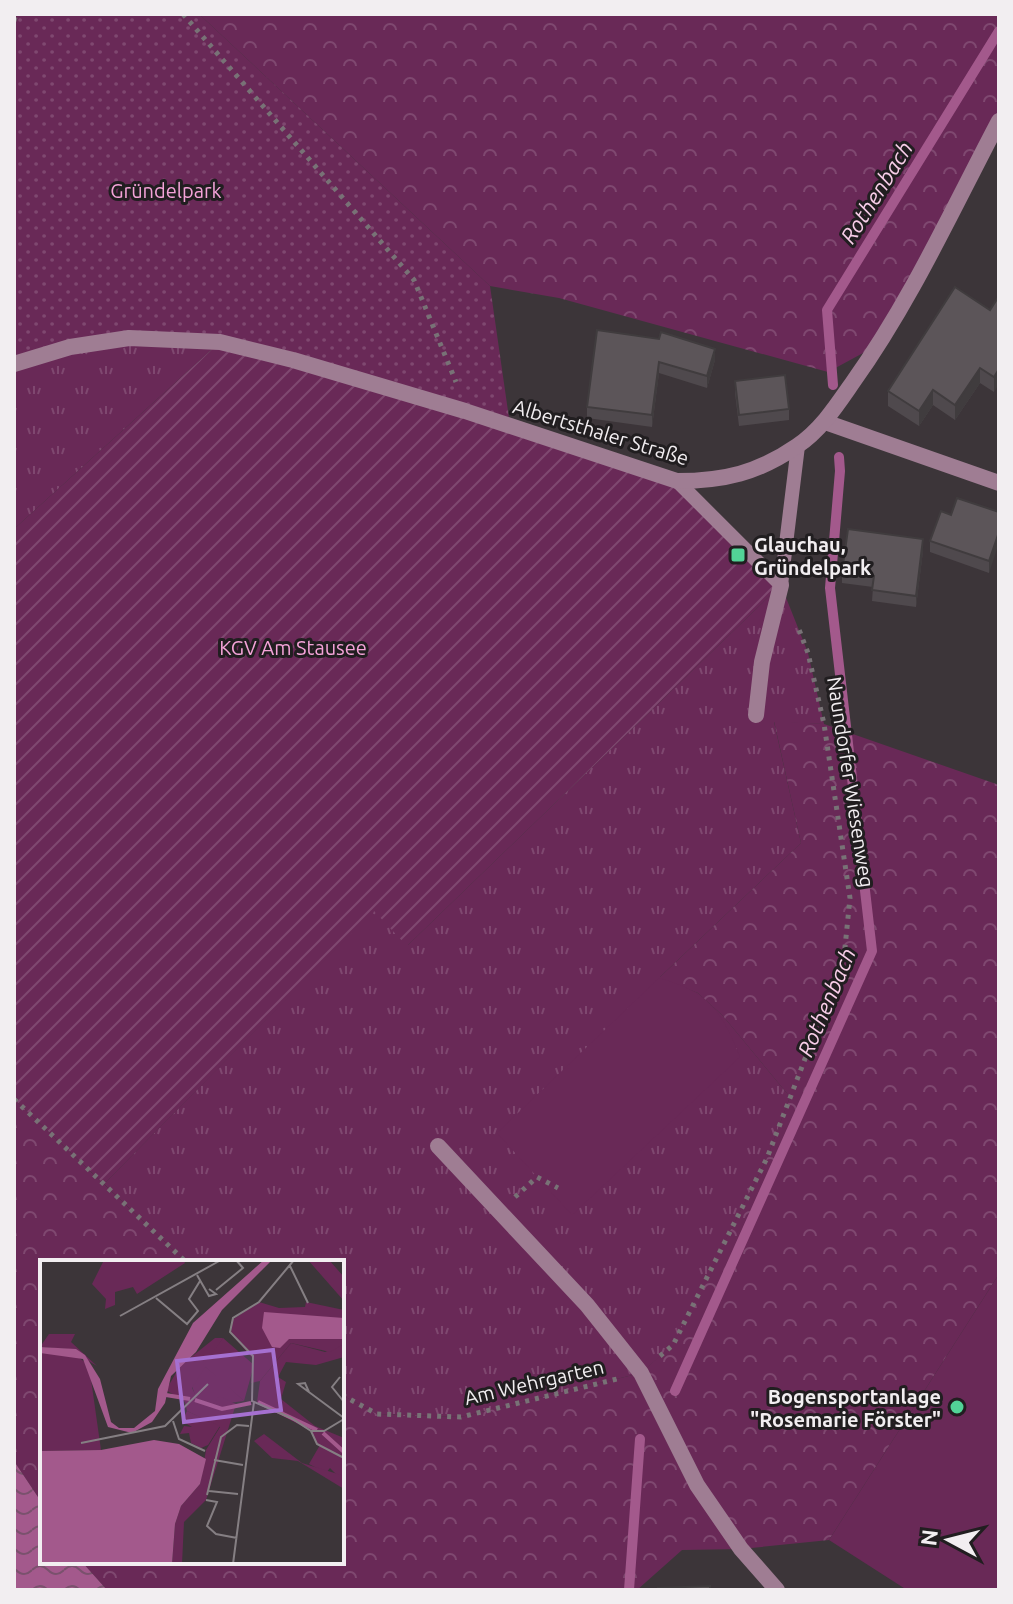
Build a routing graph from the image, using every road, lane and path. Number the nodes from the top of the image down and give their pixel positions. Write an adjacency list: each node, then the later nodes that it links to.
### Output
1 (16, 14): 3 (path)
2 (183, 14): 6 (path)
3 (14, 21)
4 (999, 121): 7 (street, Albertsthaler Straße)
5 (14, 364): 6 (street, Albertsthaler Straße)
6 (465, 411): 9 (street, Albertsthaler Straße)
7 (825, 422): 8 (street, Albertsthaler Straße); 10 (street)
8 (798, 446): 9 (street, Albertsthaler Straße); 11 (lane)
9 (677, 481): 11 (lane)
10 (999, 483)
11 (781, 585): 13 (street)
12 (797, 626): 19 (path, Naundorfer Wiesenweg)
13 (756, 715)
14 (14, 1099): 18 (path)
15 (438, 1146): 19 (street)
16 (537, 1177): 17 (path)
17 (558, 1188)
18 (184, 1260)
19 (641, 1373): 20 (path, Am Wehrgarten); 21 (street)
20 (344, 1396)
21 (777, 1590)

